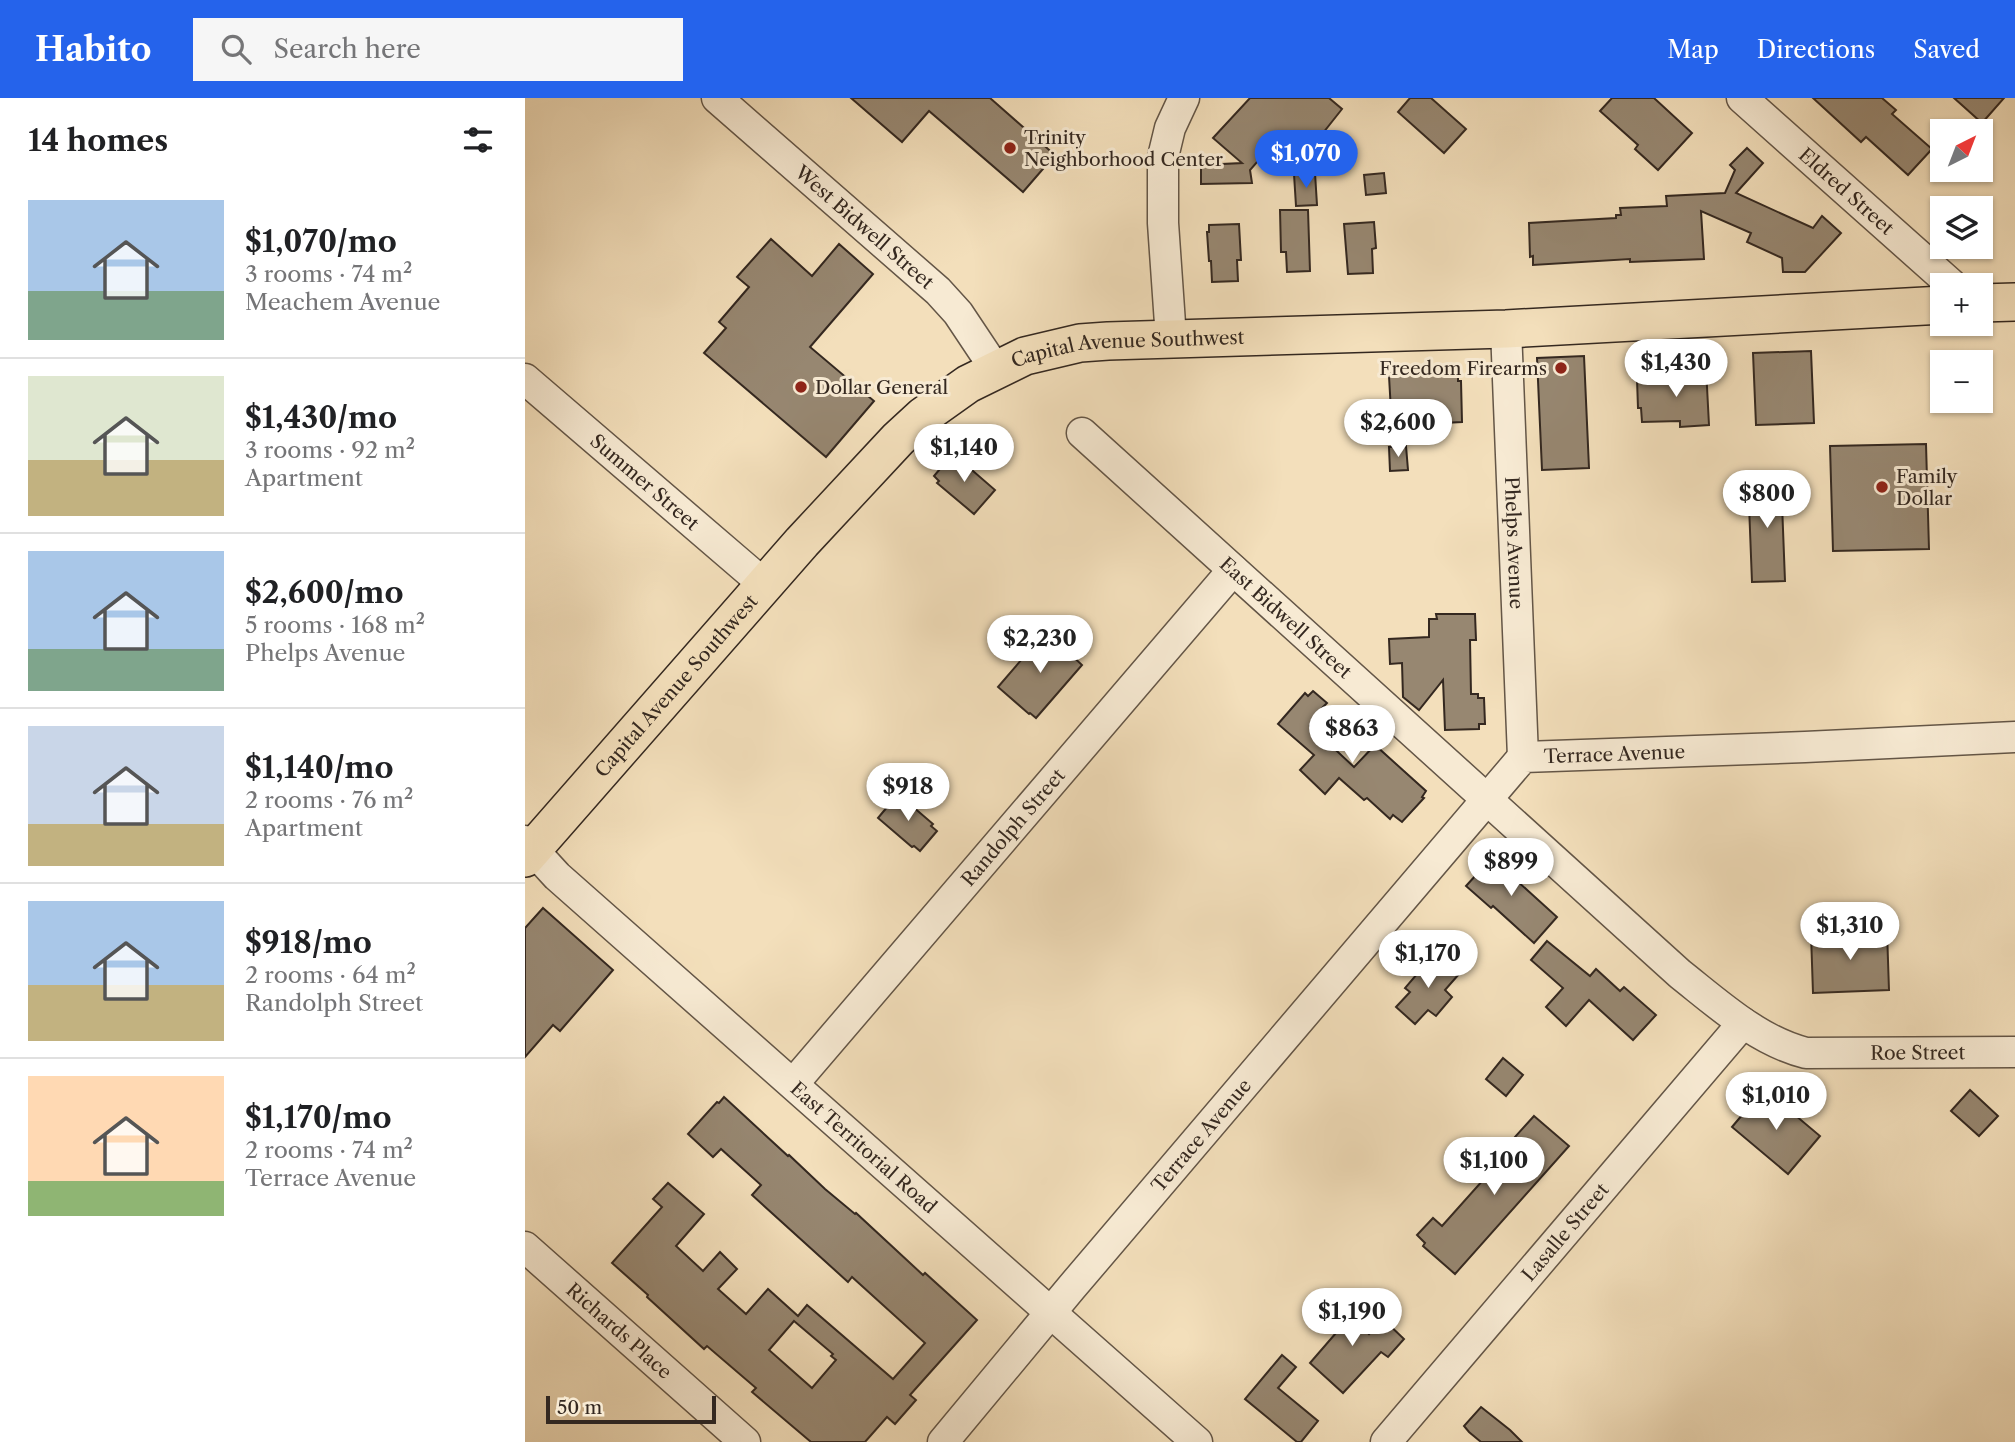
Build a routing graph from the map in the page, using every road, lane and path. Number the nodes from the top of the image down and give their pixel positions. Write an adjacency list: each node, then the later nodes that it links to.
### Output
1 (717, 98): 10 (street, West Bidwell Street)
2 (1185, 98): 9 (street)
3 (1742, 98): 4 (street, Eldred Street)
4 (1939, 273)
5 (2015, 302): 6 (main road)
6 (1993, 303)
7 (1930, 306): 8 (main road, Capital Avenue Southwest)
8 (1506, 329): 9 (main road, Capital Avenue Southwest); 16 (street, Phelps Avenue)
9 (1171, 338): 10 (main road, Capital Avenue Southwest)
10 (996, 370): 14 (main road, Capital Avenue Southwest)
11 (525, 379): 14 (street, Summer Street)
12 (1082, 433): 13 (street, East Bidwell Street)
13 (1233, 570): 17 (street, East Bidwell Street); 21 (street, Randolph Street)
14 (765, 585): 18 (main road, Capital Avenue Southwest)
15 (2015, 737): 16 (street, Terrace Avenue)
16 (1523, 757): 17 (street, Terrace Avenue)
17 (1487, 799): 19 (street, East Bidwell Street); 23 (street, Terrace Avenue)
18 (528, 849): 21 (street, East Territorial Road)
19 (1744, 1023): 20 (street, Roe Street); 27 (street, Lasalle Street)
20 (2015, 1052)
21 (793, 1084): 23 (street, East Territorial Road)
22 (525, 1247): 24 (street, Richards Place)
23 (1050, 1312): 25 (street, Terrace Avenue); 26 (street, East Territorial Road)
24 (745, 1442)
25 (943, 1442)
26 (1197, 1442)
27 (1386, 1442)

